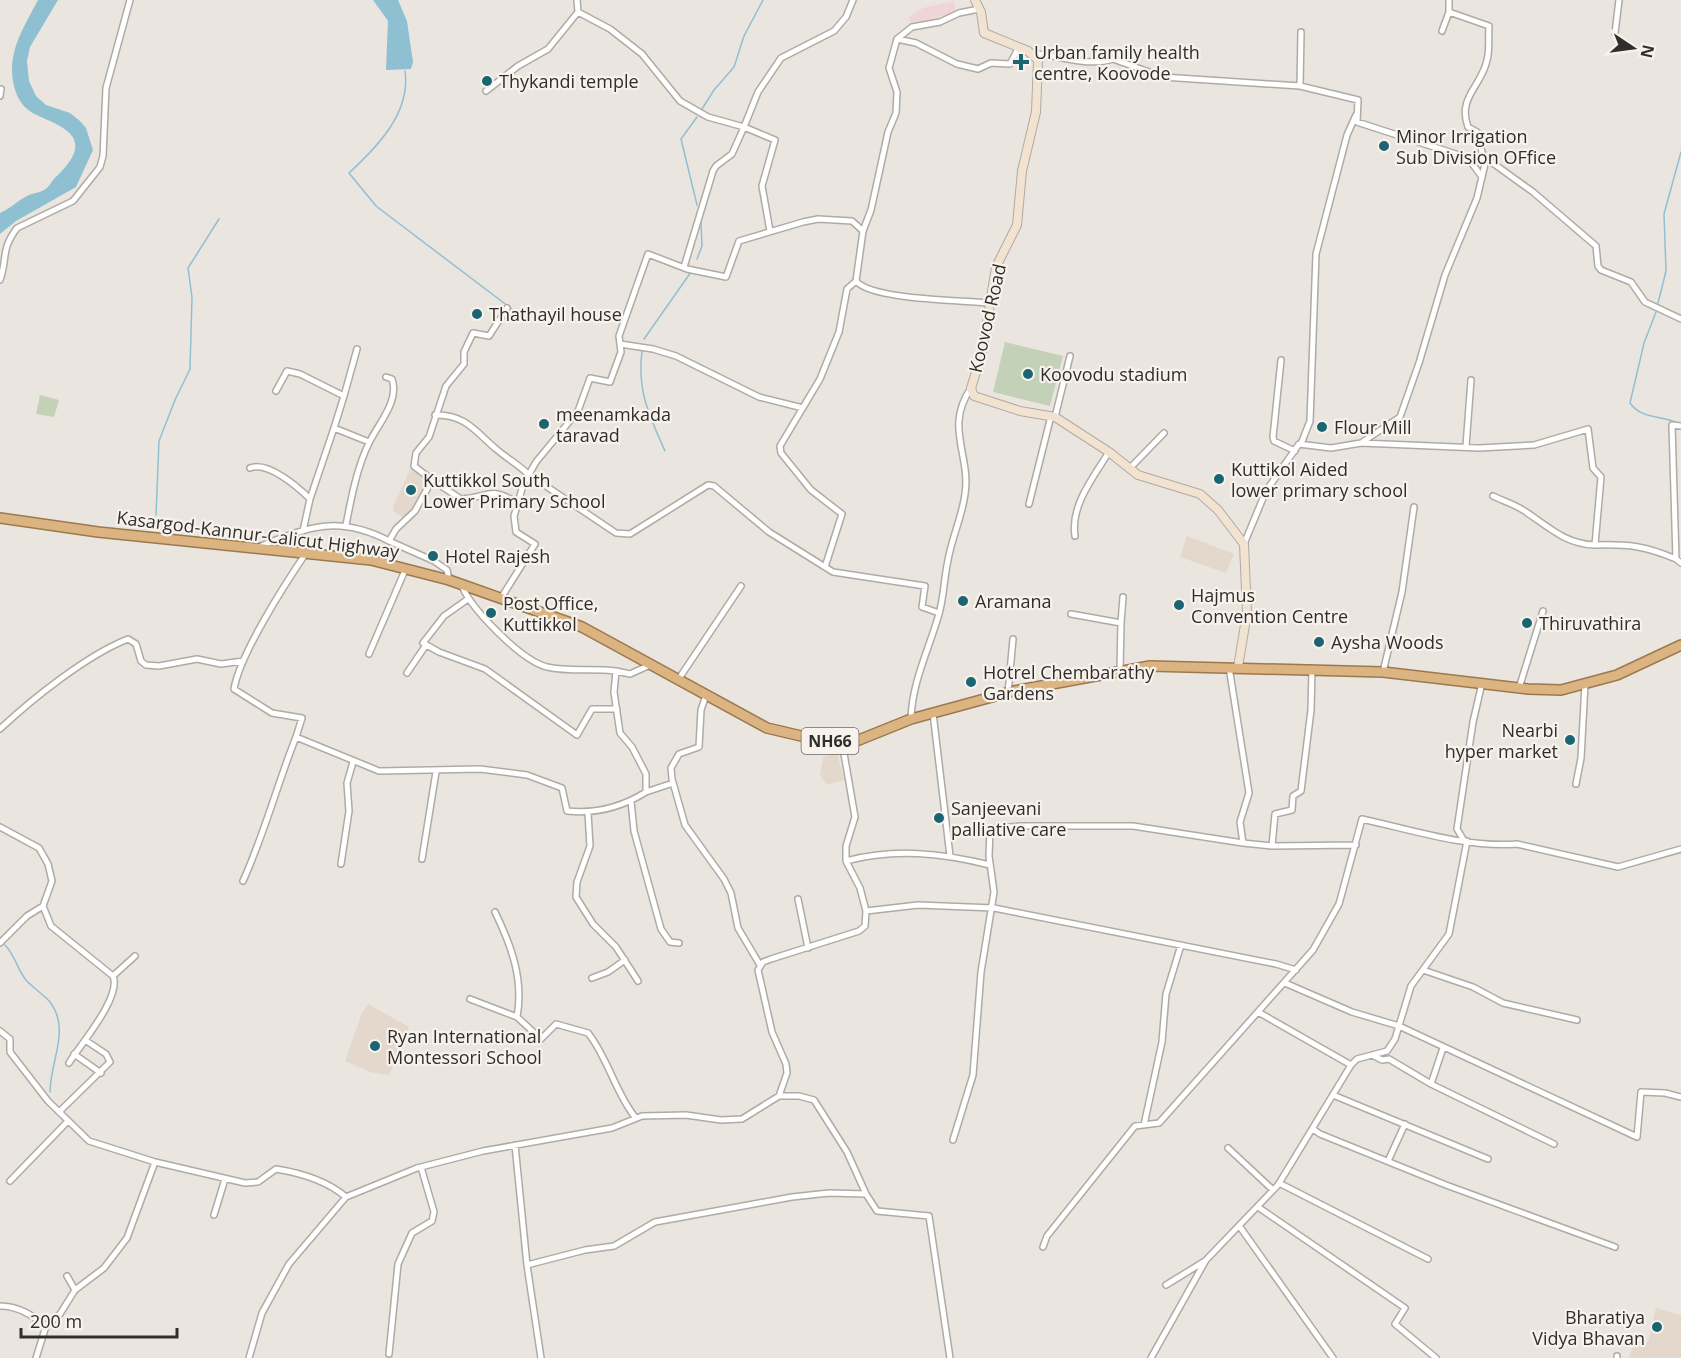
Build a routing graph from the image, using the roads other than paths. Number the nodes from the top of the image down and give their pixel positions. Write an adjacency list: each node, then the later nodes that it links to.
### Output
1 (130, 0): 28 (street)
2 (577, 0): 8 (street)
3 (853, 0): 21 (street)
4 (975, 0): 7 (main road)
5 (1449, 0): 9 (street)
6 (1619, 0): 12 (street)
7 (979, 9): 13 (street); 14 (main road)
8 (578, 12): 18 (street); 21 (street)
9 (1449, 12): 10 (street); 23 (street)
10 (1442, 31)
11 (1301, 32): 16 (street)
12 (1615, 33)
13 (897, 39): 14 (street); 26 (street)
14 (1019, 47): 15 (main road)
15 (1035, 57): 16 (street); 30 (main road, Koovod Road)
16 (1300, 86): 20 (street)
17 (1, 89): 19 (street)
18 (486, 91)
19 (0, 96)
20 (1356, 113): 22 (street); 50 (street)
21 (744, 127): 25 (street); 27 (street)
22 (1468, 158): 23 (street); 24 (street)
23 (1483, 158): 24 (street); 32 (street)
24 (1482, 177): 49 (street)
25 (770, 231): 26 (street); 27 (street)
26 (863, 231): 29 (street)
27 (684, 267): 33 (street)
28 (0, 280)
29 (856, 281): 30 (street); 42 (street)
30 (988, 303): 39 (main road, Koovod Road)
31 (507, 308): 43 (street)
32 (1681, 319)
33 (620, 344): 42 (street); 56 (street)
34 (357, 350): 41 (street)
35 (1070, 356): 44 (street)
36 (1281, 360): 52 (street)
37 (386, 377): 48 (street)
38 (1471, 380): 51 (street)
39 (971, 388): 44 (main road, Koovod Road); 82 (street)
40 (276, 391): 41 (street)
41 (344, 396): 46 (street)
42 (803, 408): 74 (street)
43 (435, 416): 56 (street); 57 (street)
44 (1053, 417): 53 (main road, Koovod Road); 61 (street)
45 (1681, 426): 72 (street)
46 (334, 428): 48 (street); 59 (street)
47 (1164, 433): 55 (street)
48 (369, 442): 64 (street)
49 (1361, 443): 50 (street); 51 (street)
50 (1301, 444): 52 (street)
51 (1466, 446): 69 (street)
52 (1295, 451): 68 (street)
53 (1109, 452): 55 (main road, Koovod Road); 66 (street)
54 (250, 468): 59 (street)
55 (1130, 468): 68 (main road, Koovod Road)
56 (528, 474): 60 (street); 74 (street)
57 (432, 480): 60 (street); 67 (street)
58 (1493, 496): 69 (street)
59 (310, 499): 65 (street)
60 (518, 503): 79 (street)
61 (1029, 504)
62 (1414, 507): 95 (street)
63 (0, 518): 70 (highway, Kasargod-Kannur-Calicut Highway / NH66)
64 (346, 525): 65 (street); 67 (street)
65 (303, 531): 70 (street)
66 (1075, 536)
67 (389, 541): 75 (street)
68 (1244, 544): 91 (main road)
69 (1595, 545): 72 (street)
70 (256, 548): 71 (highway, Kasargod-Kannur-Calicut Highway / NH66)
71 (306, 553): 73 (highway, Kasargod-Kannur-Calicut Highway / NH66); 89 (street)
72 (1679, 561)
73 (406, 567): 75 (highway, Kasargod-Kannur-Calicut Highway / NH66); 88 (street)
74 (825, 567): 82 (street)
75 (449, 580): 76 (highway, Kasargod-Kannur-Calicut Highway / NH66)
76 (462, 584): 79 (highway, Kasargod-Kannur-Calicut Highway / NH66); 80 (street)
77 (741, 586): 97 (street)
78 (1123, 597): 84 (street)
79 (501, 598): 90 (highway, Kasargod-Kannur-Calicut Highway / NH66)
80 (468, 600): 86 (street); 94 (street)
81 (1543, 611): 100 (street)
82 (939, 613): 105 (street)
83 (1071, 614): 84 (street)
84 (1122, 623): 93 (street)
85 (1013, 639): 101 (street)
86 (426, 645): 96 (street); 103 (street)
87 (1681, 645): 99 (highway, Kasargod-Kannur-Calicut Highway / NH66)
88 (369, 654)
89 (243, 661): 106 (street); 107 (street)
90 (650, 664): 94 (street); 97 (highway, Kasargod-Kannur-Calicut Highway / NH66)
91 (1233, 667): 92 (highway, Kasargod-Kannur-Calicut Highway / NH66); 93 (highway, Kasargod-Kannur-Calicut Highway / NH66); 118 (street)
92 (1312, 669): 95 (highway, Kasargod-Kannur-Calicut Highway / NH66); 120 (street)
93 (1120, 670): 101 (highway, Kasargod-Kannur-Calicut Highway / NH66)
94 (616, 671): 103 (street)
95 (1383, 672): 98 (highway, Kasargod-Kannur-Calicut Highway / NH66)
96 (407, 673)
97 (678, 680): 102 (highway, Kasargod-Kannur-Calicut Highway / NH66)
98 (1482, 683): 100 (highway, Kasargod-Kannur-Calicut Highway / NH66); 117 (street)
99 (1585, 684): 100 (highway, Kasargod-Kannur-Calicut Highway / NH66); 112 (street)
100 (1519, 688)
101 (1008, 693): 104 (highway, Kasargod-Kannur-Calicut Highway / NH66)
102 (706, 695): 108 (highway, Kasargod-Kannur-Calicut Highway / NH66); 111 (street)
103 (616, 709): 113 (street)
104 (933, 713): 105 (highway, Kasargod-Kannur-Calicut Highway / NH66); 122 (street)
105 (911, 719): 108 (highway, Kasargod-Kannur-Calicut Highway / NH66)
106 (0, 729)
107 (296, 737): 109 (street); 127 (street)
108 (842, 742): 124 (street)
109 (353, 762): 110 (street); 125 (street)
110 (436, 772): 115 (street); 123 (street)
111 (673, 783): 113 (street); 139 (street)
112 (1576, 784)
113 (646, 792): 114 (street)
114 (631, 801): 115 (street); 134 (street)
115 (588, 813): 138 (street)
116 (0, 827): 129 (street)
117 (1467, 841): 119 (street); 121 (street); 141 (street)
118 (1243, 843): 120 (street); 126 (street)
119 (1356, 845): 120 (street); 140 (street)
120 (1272, 846)
121 (1681, 849)
122 (950, 856): 124 (street); 126 (street)
123 (422, 859)
124 (846, 861): 131 (street)
125 (341, 864)
126 (990, 865): 130 (street)
127 (243, 881)
128 (798, 899): 136 (street)
129 (43, 906): 133 (street); 142 (street)
130 (992, 908): 131 (street); 135 (street); 169 (street)
131 (866, 911): 136 (street)
132 (495, 912): 148 (street)
133 (0, 943)
134 (679, 943)
135 (1181, 945): 140 (street); 167 (street)
136 (808, 948): 139 (street)
137 (135, 956): 142 (street)
138 (625, 960): 143 (street); 144 (street)
139 (760, 965): 161 (street)
140 (1296, 970): 145 (street)
141 (1423, 970): 149 (street); 150 (street)
142 (113, 976): 152 (street)
143 (592, 978)
144 (638, 981)
145 (1285, 982): 147 (street); 150 (street)
146 (470, 999): 148 (street)
147 (1258, 1012): 157 (street); 167 (street)
148 (518, 1017): 164 (street)
149 (1577, 1020)
150 (1399, 1026): 153 (street); 155 (street)
151 (0, 1031): 163 (street)
152 (85, 1040): 154 (street); 158 (street)
153 (1443, 1048): 159 (street); 162 (street)
154 (74, 1054): 156 (street); 158 (street)
155 (1372, 1055): 157 (street); 159 (street)
156 (69, 1063)
157 (1351, 1065): 160 (street)
158 (101, 1073): 163 (street)
159 (1431, 1084): 170 (street)
160 (1333, 1095): 166 (street); 168 (street)
161 (779, 1096): 164 (street); 181 (street)
162 (1681, 1097)
163 (59, 1112): 165 (street)
164 (635, 1117): 171 (street)
165 (68, 1121): 175 (street); 178 (street)
166 (1405, 1124): 173 (street); 174 (street)
167 (1144, 1125): 187 (street)
168 (1313, 1129): 174 (street); 179 (street)
169 (953, 1140)
170 (1554, 1144)
171 (515, 1145): 176 (street); 190 (street)
172 (1228, 1148): 180 (street)
173 (1488, 1159)
174 (1388, 1161): 186 (street)
175 (155, 1162): 177 (street); 193 (street)
176 (422, 1167): 182 (street); 196 (street)
177 (225, 1179): 182 (street); 184 (street)
178 (10, 1181)
179 (1280, 1183): 180 (street); 188 (street)
180 (1273, 1190): 183 (street)
181 (866, 1194): 190 (street); 201 (street)
182 (346, 1197): 199 (street)
183 (1258, 1207): 185 (street); 203 (street)
184 (214, 1215)
185 (1240, 1227): 189 (street); 202 (street)
186 (1615, 1246)
187 (1043, 1247)
188 (1428, 1259)
189 (1206, 1260): 192 (street); 197 (street)
190 (527, 1265): 200 (street)
191 (67, 1276): 193 (street)
192 (1166, 1285)
193 (75, 1290): 195 (street)
194 (0, 1306): 195 (street)
195 (46, 1326): 198 (street)
196 (389, 1354)
197 (1152, 1357)
198 (36, 1358)
199 (249, 1358)
200 (541, 1358)
201 (950, 1358)
202 (1333, 1358)
203 (1436, 1358)

